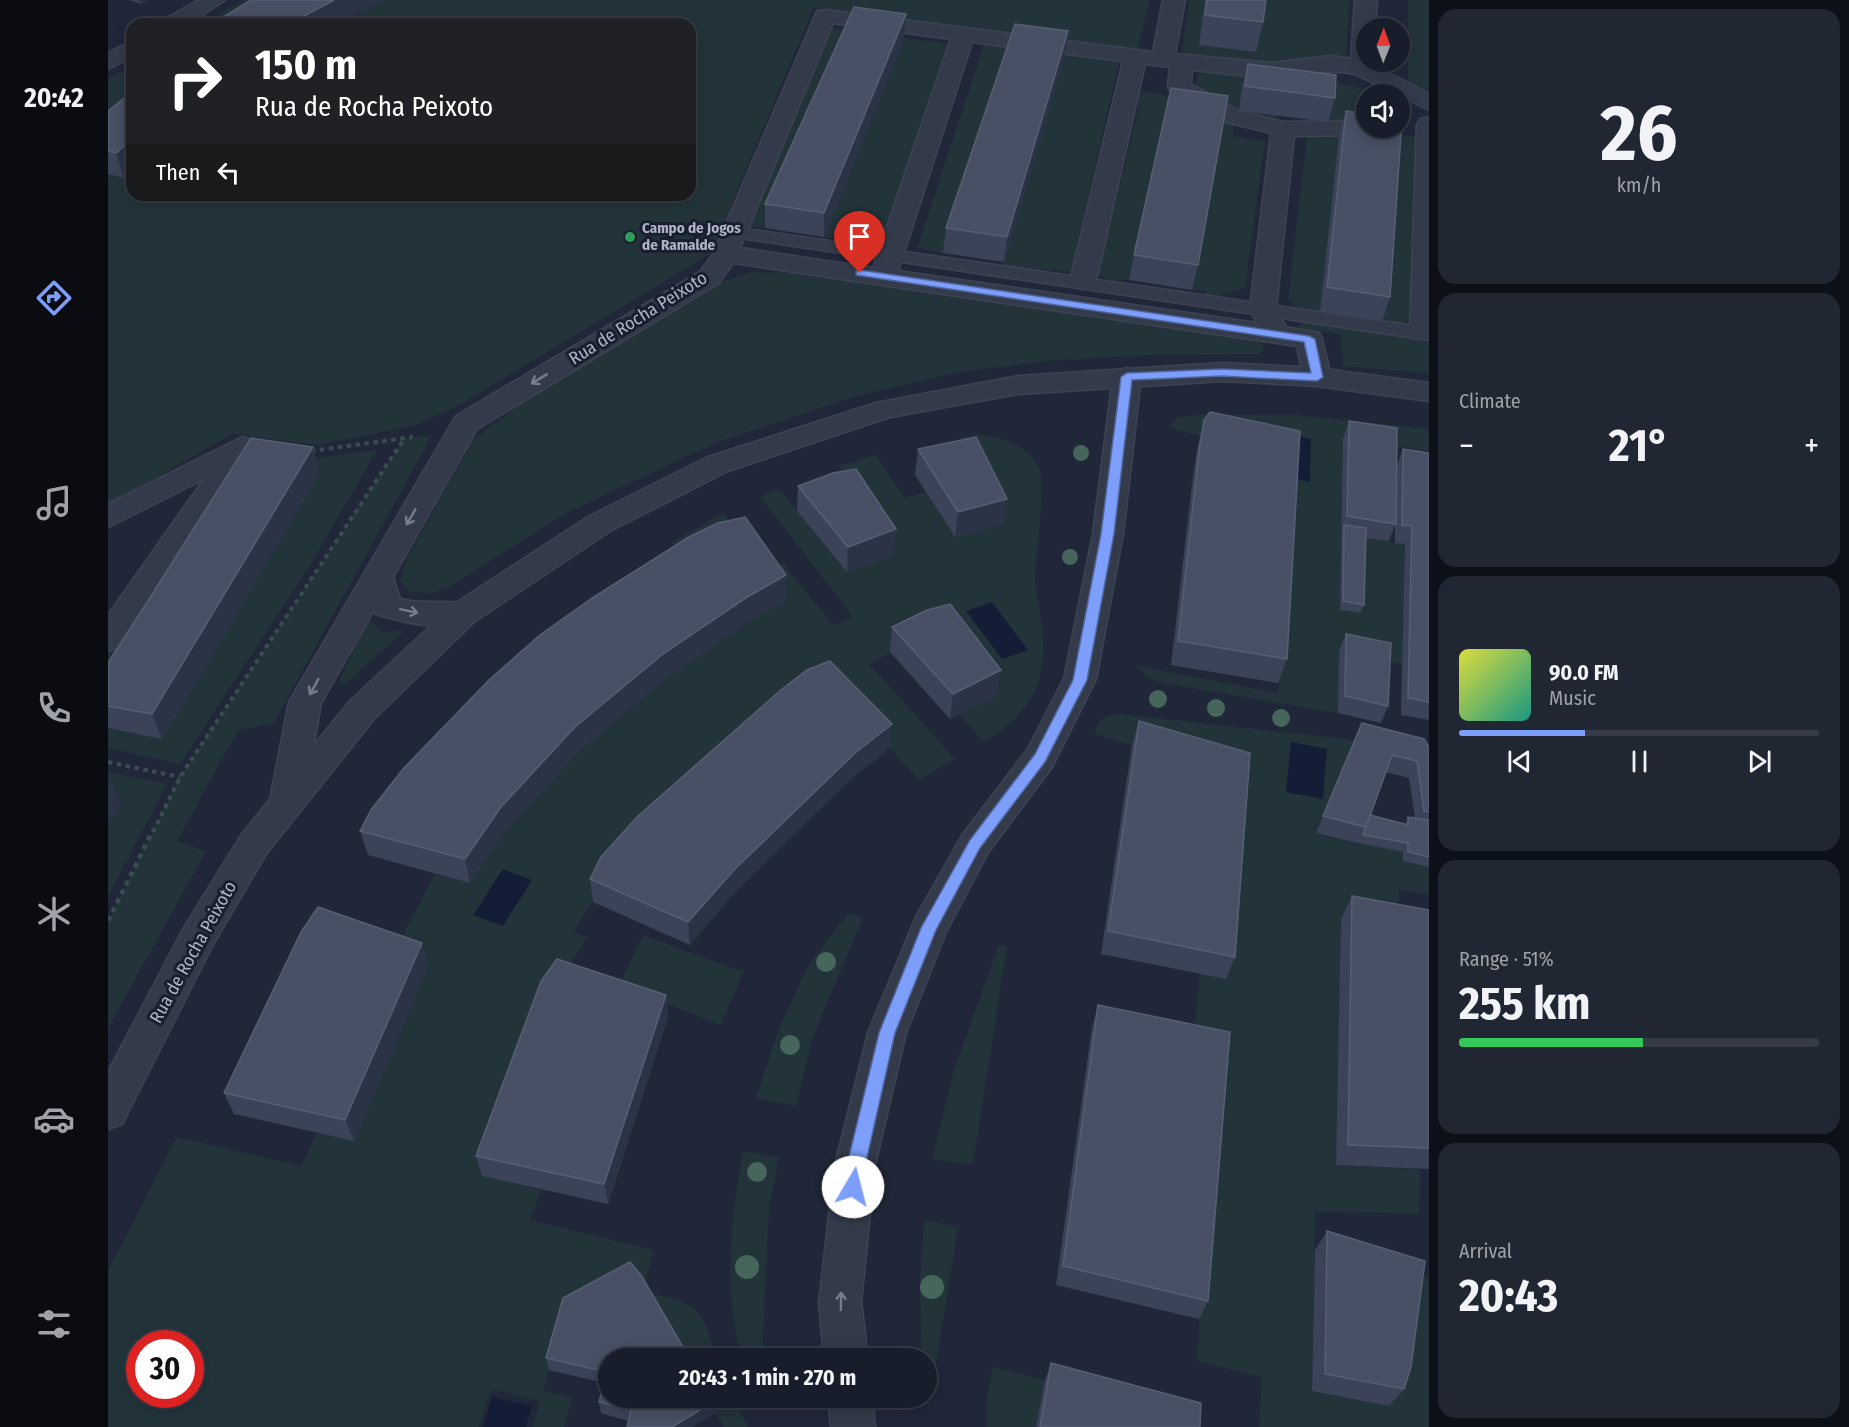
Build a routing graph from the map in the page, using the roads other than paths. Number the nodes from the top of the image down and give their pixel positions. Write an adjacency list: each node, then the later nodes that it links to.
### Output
1 (214, 0): 4 (street)
2 (1174, 0): 9 (street)
3 (1366, 0): 5 (street)
4 (183, 18)
5 (1365, 18)
6 (964, 34): 8 (street); 17 (street, Rua de Rocha Peixoto); 18 (street)
7 (126, 52): 10 (street)
8 (1136, 57): 9 (street); 13 (street)
9 (1173, 61): 11 (street); 13 (street)
10 (108, 62)
11 (1356, 67)
12 (1367, 72): 14 (street)
13 (1154, 84): 16 (street); 19 (street)
14 (1424, 119): 22 (street)
15 (1356, 128): 16 (street)
16 (1283, 129): 20 (street)
17 (730, 243): 18 (street); 27 (street, Rua de Rocha Peixoto, one-way to 27)
18 (886, 265): 19 (lane); 21 (street)
19 (1083, 281): 20 (lane)
20 (1263, 309): 21 (street); 22 (lane)
21 (1276, 333): 24 (street)
22 (1426, 333)
23 (1127, 377): 24 (street, Rua de Rocha Peixoto); 28 (street, Rua de Rocha Peixoto); 32 (street, one-way to 23)
24 (1317, 377): 25 (street, Rua de Rocha Peixoto)
25 (1429, 392)
26 (108, 517): 29 (street)
27 (377, 574): 28 (street, one-way to 28); 30 (street, Rua de Rocha Peixoto, one-way to 30)
28 (464, 613): 30 (street, Rua de Rocha Peixoto)
29 (108, 639)
30 (287, 800): 31 (street, Rua de Rocha Peixoto)
31 (108, 1111)
32 (845, 1348)
33 (851, 1408): 34 (street)
34 (853, 1427)

